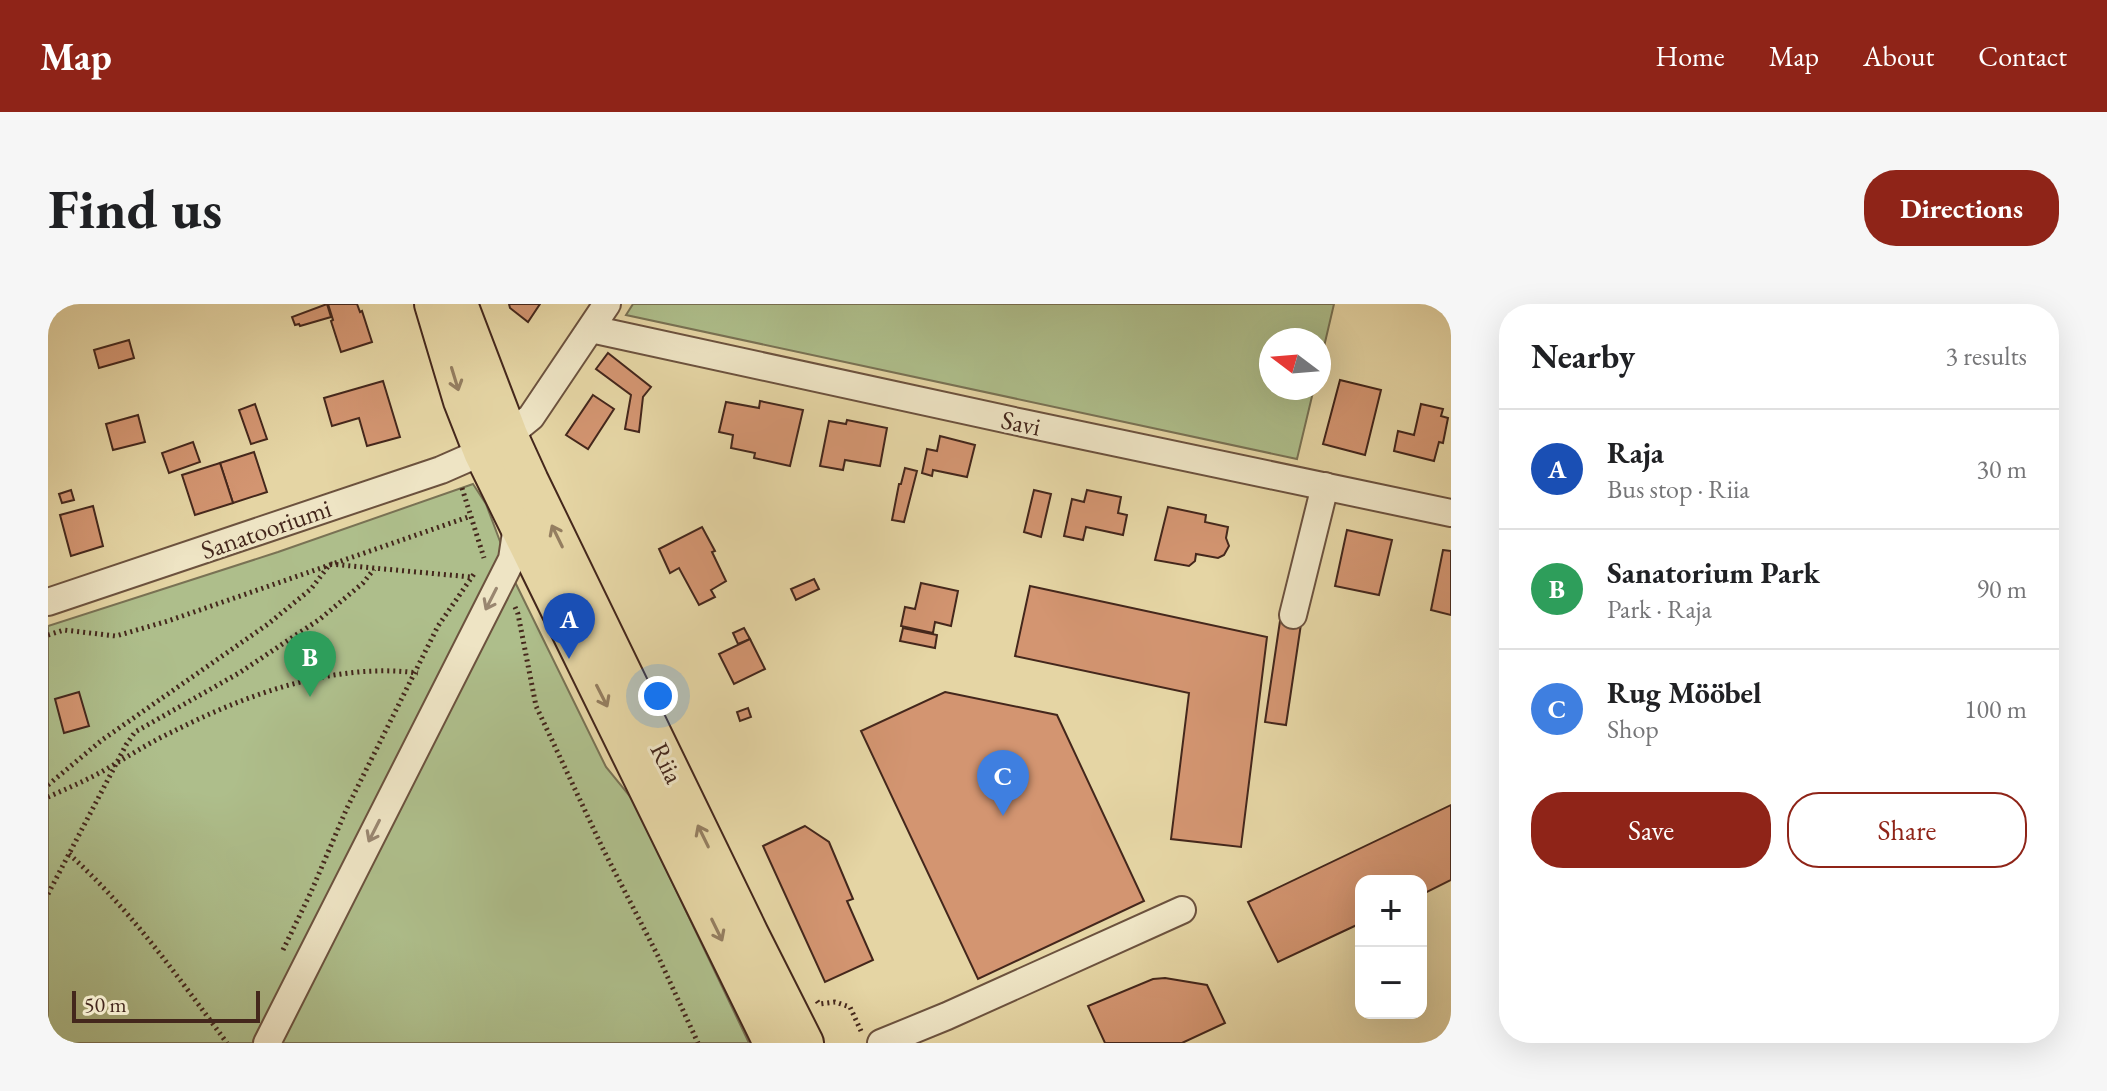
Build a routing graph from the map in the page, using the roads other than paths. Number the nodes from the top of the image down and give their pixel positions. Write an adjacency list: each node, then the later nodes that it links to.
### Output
1 (433, 304): 5 (highway, Riia, one-way to 5)
2 (459, 304): 5 (highway, Riia)
3 (607, 304): 4 (street)
4 (591, 329): 5 (street); 6 (street, Savi)
5 (496, 444): 8 (highway, Riia); 9 (street, Sanatooriumi); 14 (highway, Riia, one-way to 5)
6 (1325, 486): 7 (street, Savi); 10 (street)
7 (1451, 513)
8 (517, 526): 12 (street, one-way to 12); 13 (highway, Riia, one-way to 13)
9 (48, 602)
10 (1293, 615)
11 (1182, 910): 15 (street)
12 (267, 1043)
13 (772, 1043)
14 (805, 1043)
15 (881, 1043)

